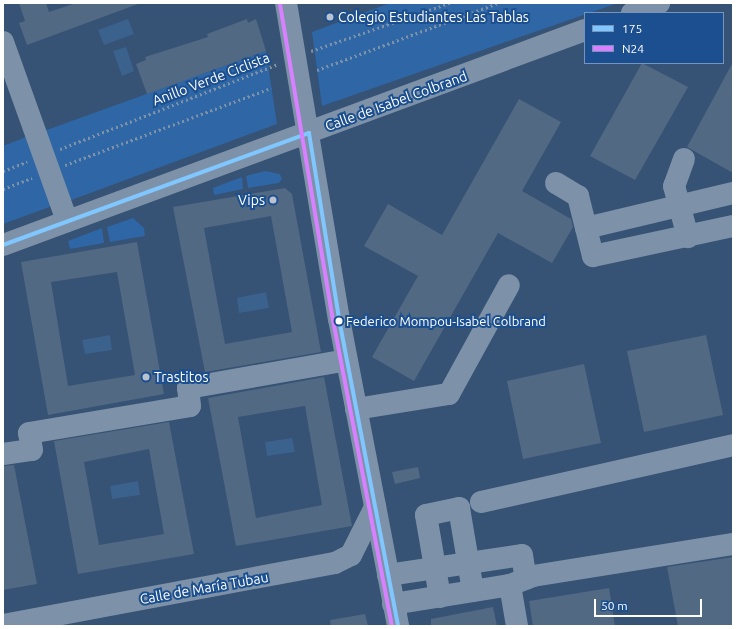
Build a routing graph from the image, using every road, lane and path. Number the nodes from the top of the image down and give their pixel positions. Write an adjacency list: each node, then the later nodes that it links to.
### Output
1 (286, 3): 8 (street)
2 (450, 3): 8 (path, Anillo Verde Ciclista)
3 (498, 3): 9 (path)
4 (659, 3): 5 (street)
5 (635, 12)
6 (584, 30): 11 (street, Calle de Isabel Colbrand)
7 (3, 42): 13 (street)
8 (294, 57): 11 (street); 13 (path, Anillo Verde Ciclista)
9 (317, 70)
10 (271, 88): 13 (path)
11 (309, 133): 19 (street, Calle de Isabel Colbrand); 25 (street)
12 (684, 159): 18 (street)
13 (47, 163): 14 (path, Anillo Verde Ciclista); 16 (path); 19 (street)
14 (3, 171)
15 (556, 183): 21 (street)
16 (3, 189)
17 (733, 193): 18 (street)
18 (679, 206): 21 (street); 22 (street)
19 (67, 221): 23 (street, Calle de Isabel Colbrand)
20 (733, 226): 22 (street)
21 (586, 228): 22 (street)
22 (688, 237)
23 (3, 244)
24 (509, 285): 26 (street)
25 (347, 360): 26 (street); 28 (street)
26 (356, 410): 30 (street)
27 (733, 444): 29 (street)
28 (3, 454)
29 (481, 502)
30 (375, 507): 34 (street); 39 (street, Calle de María Tubau)
31 (733, 544): 35 (street)
32 (468, 563): 33 (street); 33 (street); 35 (street); 36 (street)
33 (435, 568): 34 (street); 37 (street)
34 (388, 575): 38 (street)
35 (518, 582): 36 (street); 41 (street)
36 (472, 591): 37 (street)
37 (440, 597): 38 (street)
38 (394, 604): 40 (street)
39 (3, 625)
40 (398, 626)
41 (518, 626)

